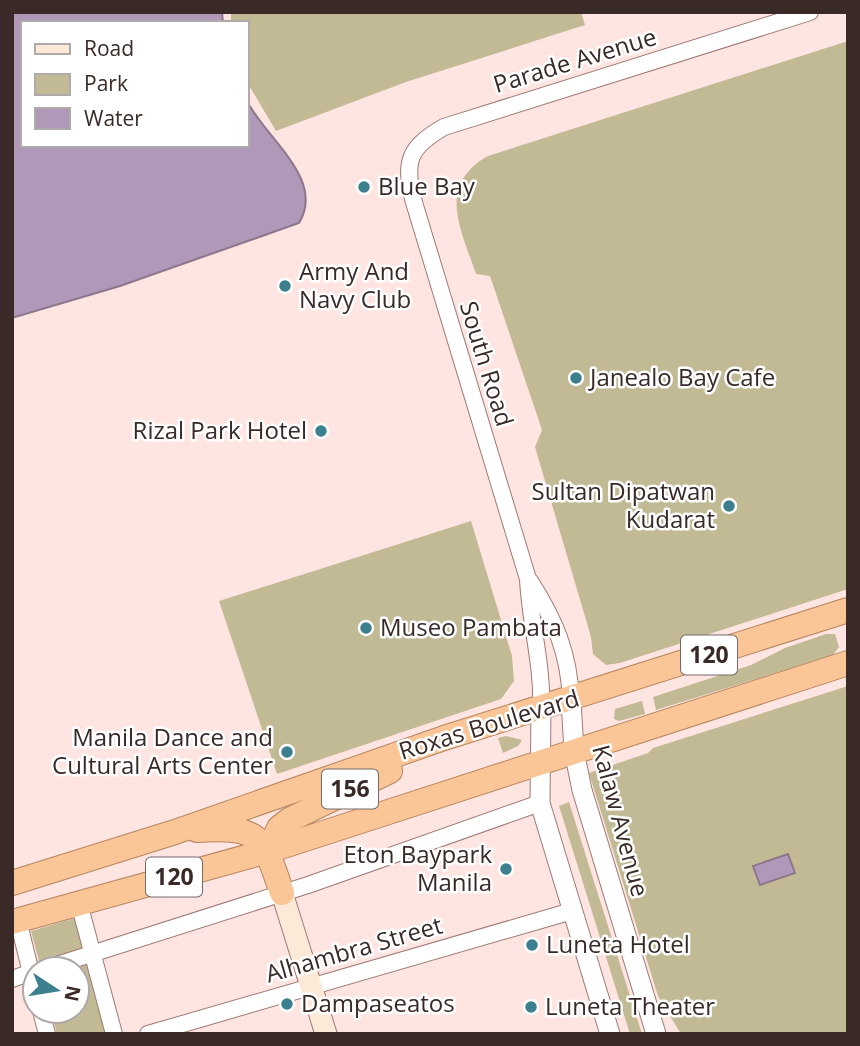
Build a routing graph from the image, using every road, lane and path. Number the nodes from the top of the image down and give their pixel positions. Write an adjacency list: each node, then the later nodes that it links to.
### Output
1 (810, 12): 2 (street, Parade Avenue)
2 (408, 161): 3 (street, South Road)
3 (528, 579): 6 (street, South Road); 7 (street, South Road)
4 (846, 615): 6 (highway, Roxas Boulevard / 120)
5 (848, 663): 9 (highway, Roxas Boulevard / 120)
6 (571, 700): 7 (highway, Roxas Boulevard / 120); 9 (street, Kalaw Avenue)
7 (541, 709): 8 (highway, Roxas Boulevard / 120); 10 (street)
8 (444, 738): 12 (highway, Roxas Boulevard / 120); 13 (highway, 156)
9 (574, 751): 10 (highway, Roxas Boulevard / 120); 27 (street, Kalaw Avenue)
10 (538, 764): 11 (street); 13 (highway, Roxas Boulevard / 120)
11 (540, 803): 15 (street); 17 (street)
12 (176, 832): 13 (highway); 14 (highway, Roxas Boulevard / 120)
13 (268, 851): 15 (highway); 16 (highway, Roxas Boulevard / 120)
14 (12, 883)
15 (282, 893): 20 (street); 22 (main road)
16 (79, 903): 18 (highway, Roxas Boulevard / 120); 20 (street)
17 (572, 911): 22 (street, Alhambra Street); 26 (street)
18 (15, 921): 19 (street)
19 (28, 955)
20 (94, 955): 21 (street); 23 (street)
21 (91, 956)
22 (311, 985): 24 (street, Alhambra Street); 25 (main road)
23 (114, 1034)
24 (148, 1034)
25 (326, 1034)
26 (610, 1034)
27 (656, 1034)

